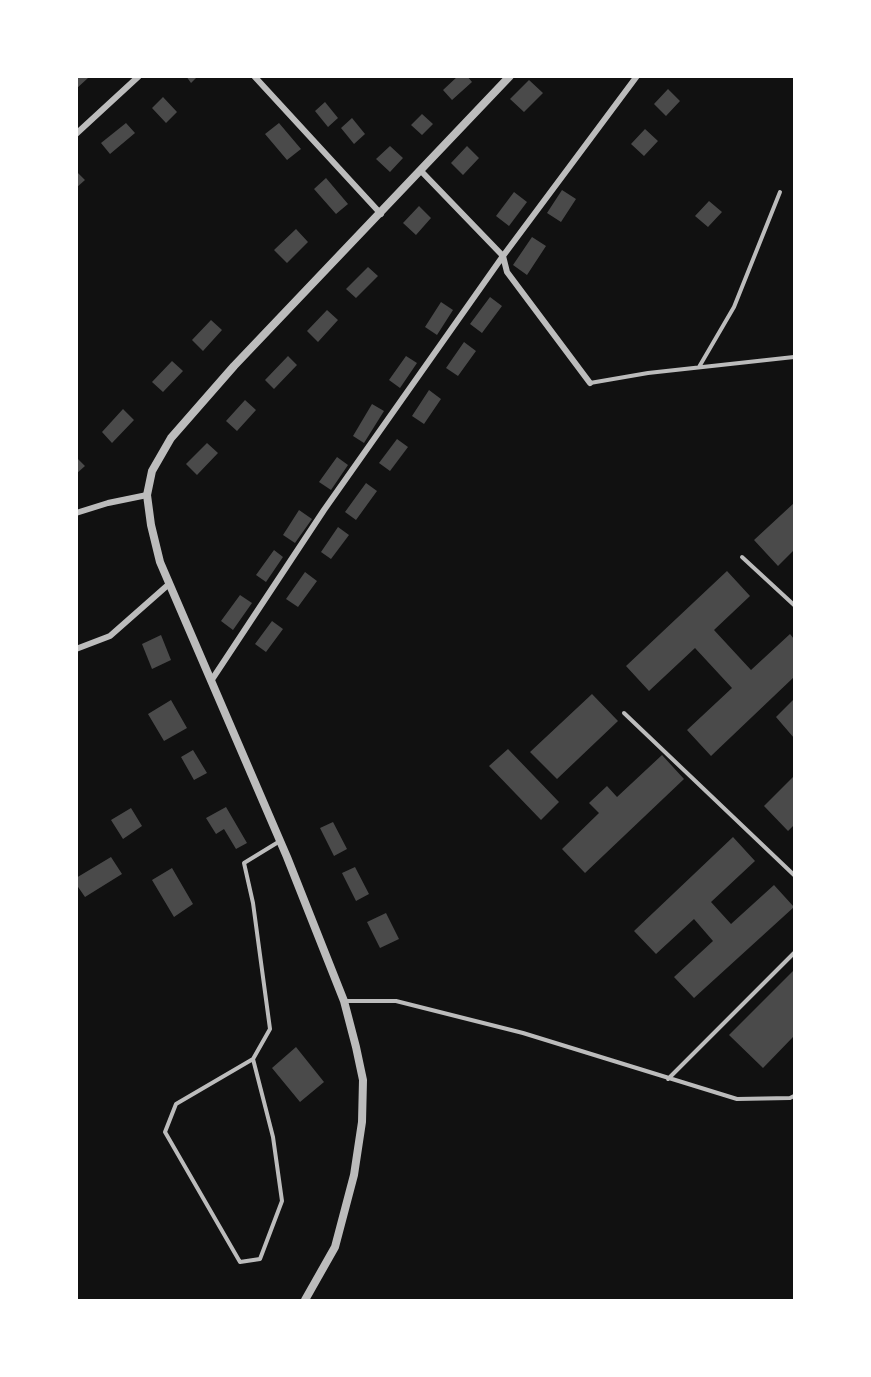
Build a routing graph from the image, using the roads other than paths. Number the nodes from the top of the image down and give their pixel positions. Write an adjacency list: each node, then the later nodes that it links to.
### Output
1 (139, 76): 5 (street)
2 (254, 76): 8 (street)
3 (510, 76): 6 (street)
4 (637, 76): 9 (street)
5 (76, 134)
6 (421, 171): 8 (street); 9 (street)
7 (780, 192): 11 (lane)
8 (381, 214): 13 (street)
9 (502, 256): 12 (street); 19 (street)
10 (795, 357): 11 (lane)
11 (699, 367): 12 (lane)
12 (590, 383)
13 (147, 495): 14 (street); 16 (street)
14 (76, 513)
15 (742, 557): 17 (lane)
16 (169, 584): 18 (street); 19 (street)
17 (795, 605)
18 (76, 649)
19 (210, 682): 21 (street)
20 (624, 713): 22 (lane)
21 (280, 841): 24 (street); 25 (lane)
22 (795, 875)
23 (795, 953): 26 (lane)
24 (344, 1001): 26 (lane); 28 (street)
25 (253, 1059): 25 (lane)
26 (668, 1079): 27 (lane)
27 (795, 1096)
28 (305, 1300)

